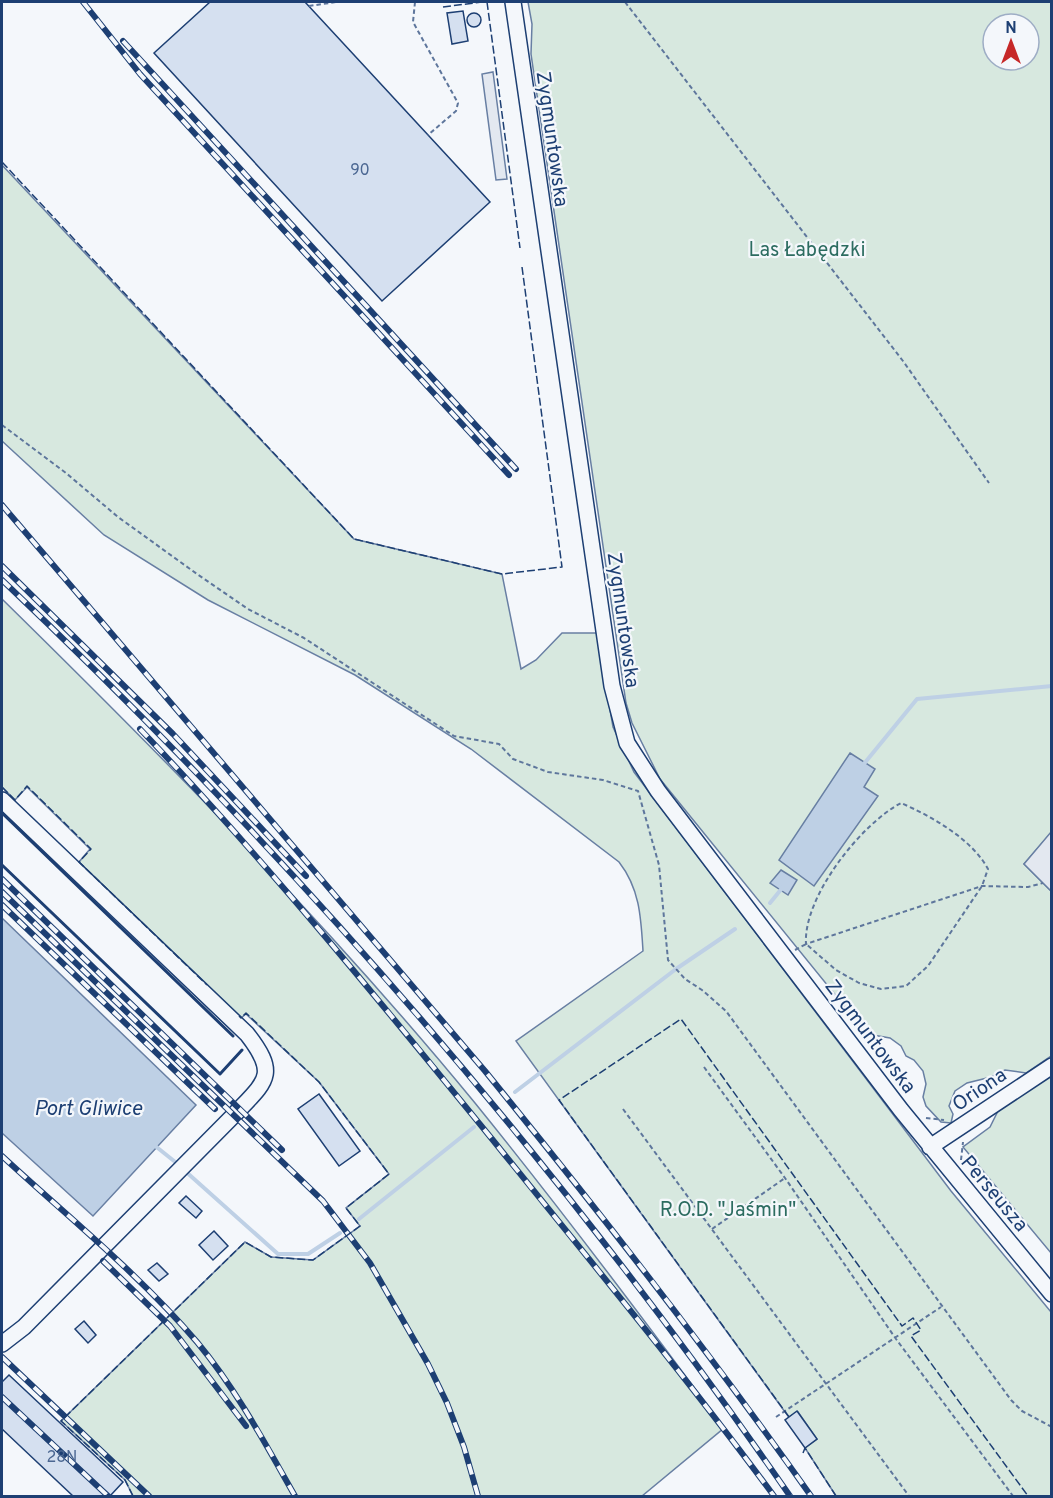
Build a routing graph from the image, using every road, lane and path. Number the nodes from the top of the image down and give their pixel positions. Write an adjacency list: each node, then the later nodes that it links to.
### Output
1 (336, 2): 5 (path)
2 (415, 2): 6 (path)
3 (513, 2): 17 (street, Zygmuntowska)
4 (625, 2): 8 (path)
5 (309, 6)
6 (428, 135)
7 (2, 424): 21 (path)
8 (989, 483)
9 (2, 800): 24 (street)
10 (1043, 883): 11 (path)
11 (982, 886): 12 (path); 12 (path); 12 (path)
12 (806, 944): 13 (path)
13 (793, 951)
14 (1052, 1066): 17 (street, Oriona)
15 (704, 1067): 18 (path)
16 (623, 1109): 19 (path)
17 (930, 1147): 20 (street, Perseusza)
18 (785, 1178): 19 (path); 23 (path)
19 (712, 1230): 25 (path)
20 (1052, 1294)
21 (942, 1307): 23 (path); 27 (path)
22 (2, 1324): 24 (street)
23 (896, 1339): 25 (path); 29 (path)
24 (7, 1340)
25 (827, 1385): 26 (path); 28 (path)
26 (776, 1418)
27 (1051, 1427)
28 (909, 1497)
29 (1013, 1497)

